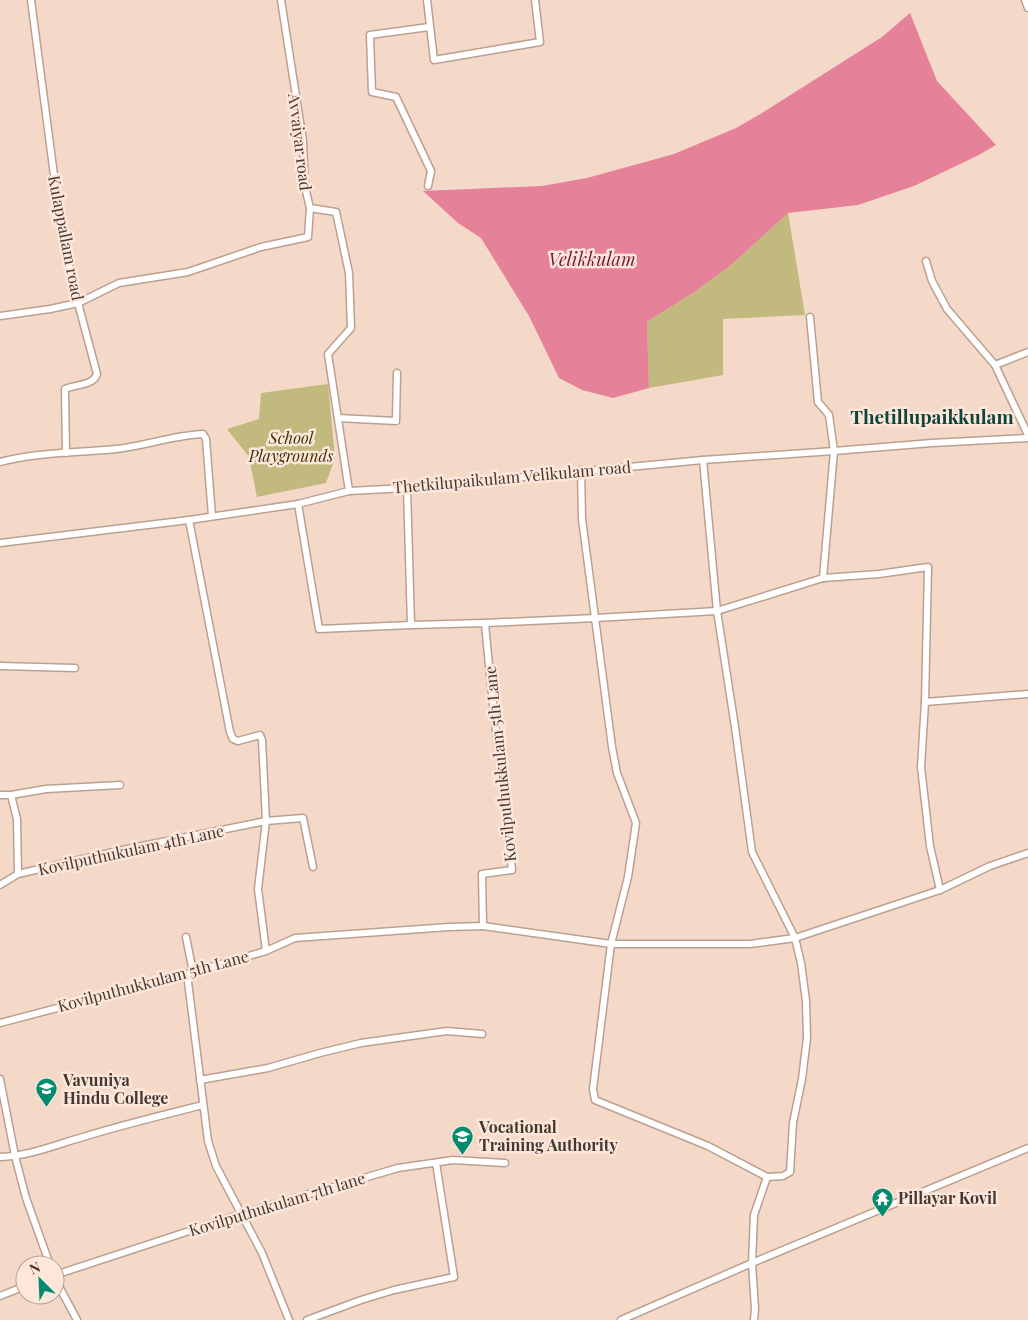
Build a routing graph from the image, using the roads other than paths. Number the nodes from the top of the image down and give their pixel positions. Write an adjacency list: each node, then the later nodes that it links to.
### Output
1 (31, 0): 11 (street, Kulappallam road)
2 (281, 0): 9 (street, Avvaiyar road)
3 (427, 0): 7 (street)
4 (535, 0): 7 (street)
5 (1025, 0): 6 (street)
6 (1028, 8)
7 (429, 27): 8 (street)
8 (428, 186)
9 (310, 208): 11 (street); 17 (street, Avvaiyar road)
10 (926, 261): 15 (street)
11 (78, 303): 12 (street); 20 (street, Kulappallam road)
12 (0, 316)
13 (810, 317): 19 (street)
14 (1028, 352): 15 (street)
15 (995, 364): 18 (street)
16 (397, 373): 17 (street)
17 (338, 418): 25 (street, Avvaiyar road)
18 (1028, 437): 19 (street, Thetkilupaikulam Velikulam road)
19 (834, 451): 21 (street, Thetkilupaikulam Velikulam road); 30 (street)
20 (66, 452): 22 (street); 27 (street)
21 (703, 460): 23 (street, Thetkilupaikulam Velikulam road); 31 (street)
22 (0, 462)
23 (581, 470): 24 (street, Thetkilupaikulam Velikulam road); 32 (street)
24 (407, 488): 25 (street, Thetkilupaikulam Velikulam road); 34 (street)
25 (349, 491): 26 (street, Thetkilupaikulam Velikulam road)
26 (298, 504): 27 (street, Thetkilupaikulam Velikulam road); 34 (street)
27 (212, 516): 28 (street, Thetkilupaikulam Velikulam road)
28 (189, 520): 29 (street, Thetkilupaikulam Velikulam road); 42 (street)
29 (0, 543)
30 (823, 578): 31 (street); 38 (street)
31 (717, 611): 32 (street); 50 (street)
32 (596, 618): 33 (street); 51 (street)
33 (485, 623): 34 (street); 48 (street, Kovilputhukkulam 5th Lane)
34 (410, 625)
35 (0, 666): 36 (street)
36 (75, 668)
37 (1028, 694): 38 (street)
38 (925, 702): 47 (street)
39 (120, 784): 41 (street)
40 (0, 795): 41 (street)
41 (11, 795): 45 (street)
42 (266, 821): 44 (street, Kovilputhukulam 4th Lane); 45 (street, Kovilputhukulam 4th Lane); 52 (street)
43 (1028, 854): 47 (street)
44 (313, 867)
45 (18, 874): 46 (street, Kovilputhukulam 4th Lane)
46 (0, 885)
47 (940, 890): 50 (street)
48 (482, 926): 51 (street); 52 (street, Kovilputhukkulam 5th Lane)
49 (186, 937): 53 (street)
50 (795, 938): 51 (street); 64 (street)
51 (611, 944): 64 (street)
52 (266, 951): 53 (street, Kovilputhukkulam 5th Lane)
53 (190, 973): 54 (street, Kovilputhukkulam 5th Lane); 57 (street)
54 (0, 1023)
55 (482, 1034): 57 (street)
56 (0, 1079): 60 (street)
57 (200, 1080): 58 (street)
58 (203, 1105): 60 (street); 65 (street)
59 (1028, 1148): 67 (street)
60 (16, 1156): 61 (street); 66 (street)
61 (0, 1158)
62 (436, 1162): 63 (street, Kovilputhukulam 7th lane); 65 (street, Kovilputhukulam 7th lane); 74 (street)
63 (505, 1163)
64 (767, 1178): 67 (street)
65 (241, 1214): 68 (street, Kovilputhukulam 7th lane); 73 (street)
66 (46, 1255)
67 (752, 1263): 75 (street); 76 (street)
68 (65, 1272)
69 (15, 1290): 70 (street)
70 (0, 1296)
71 (65, 1298): 72 (street)
72 (77, 1320)
73 (289, 1320)
74 (307, 1320)
75 (621, 1320)
76 (754, 1320)

